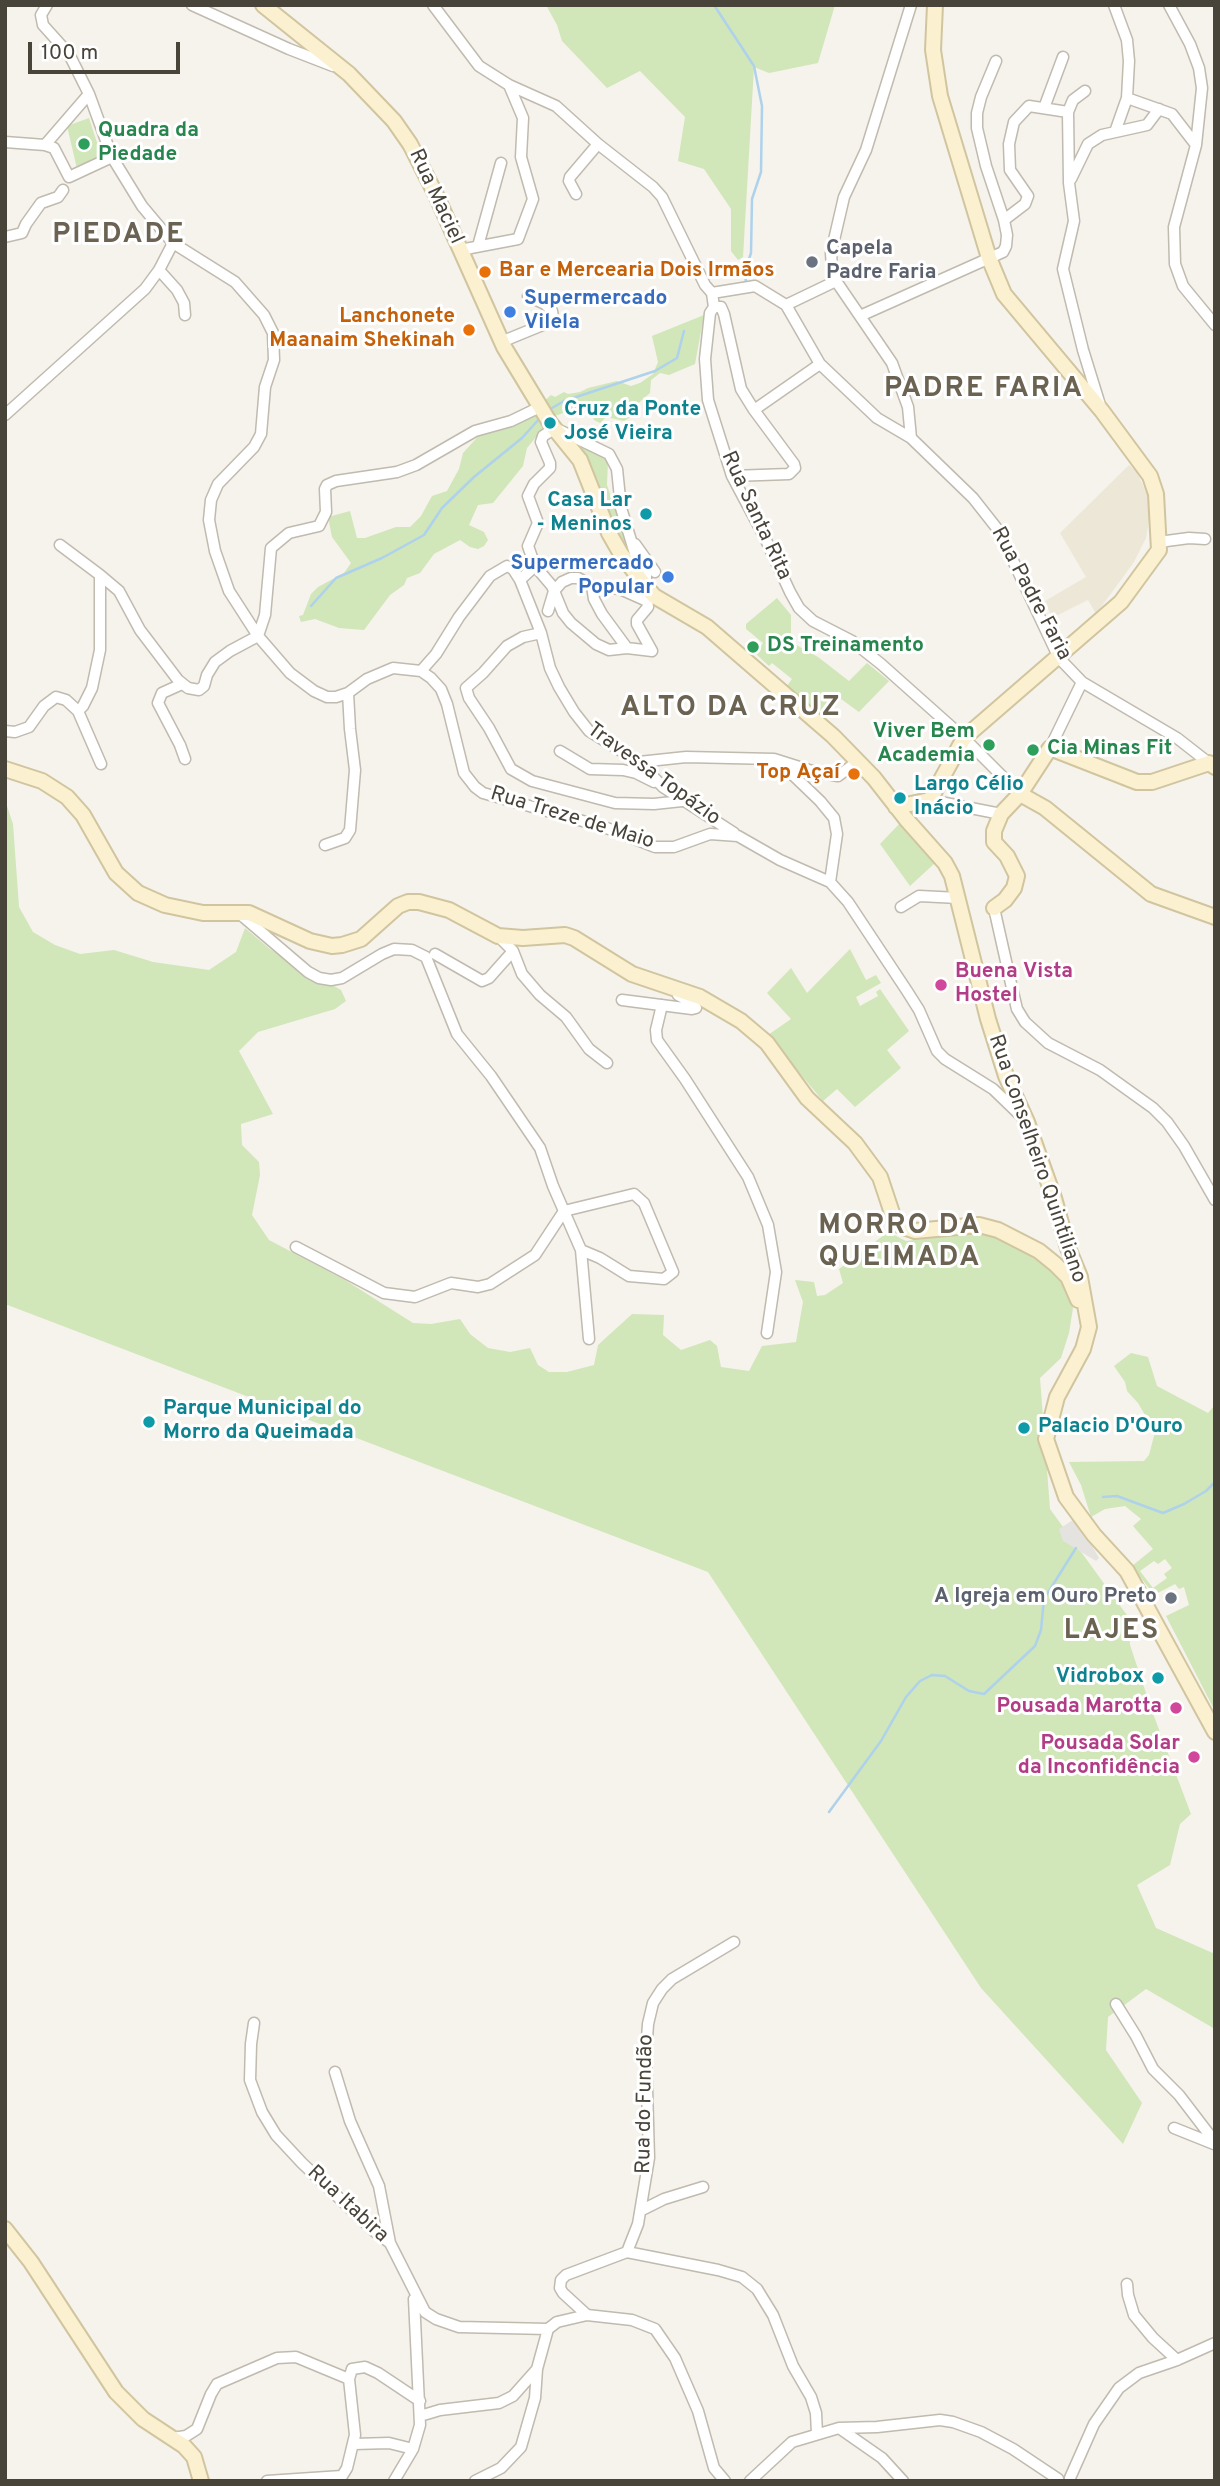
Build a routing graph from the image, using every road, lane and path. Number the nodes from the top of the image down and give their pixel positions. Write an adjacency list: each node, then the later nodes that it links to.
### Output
1 (47, 5): 14 (street)
2 (192, 5): 11 (street)
3 (263, 5): 11 (street, Rua Maciel)
4 (433, 5): 12 (street, Rua Santa Rita)
5 (912, 5): 36 (street)
6 (935, 5): 34 (street)
7 (1114, 5): 15 (street)
8 (1169, 5): 23 (street)
9 (1063, 57): 16 (street)
10 (996, 61): 29 (street)
11 (344, 69): 33 (street, Rua Maciel)
12 (509, 85): 21 (street, Rua Santa Rita); 32 (street)
13 (1085, 91): 18 (street)
14 (89, 94): 22 (street); 24 (street)
15 (1127, 98): 17 (street); 19 (street)
16 (1044, 108): 18 (street); 29 (street)
17 (1159, 109): 19 (street); 23 (street)
18 (1068, 112): 26 (street)
19 (1115, 132): 26 (street)
20 (5, 142): 22 (street)
21 (598, 144): 28 (street); 37 (street, Rua Santa Rita)
22 (45, 145): 24 (street)
23 (1196, 145): 43 (street)
24 (112, 157): 31 (street)
25 (501, 163): 32 (street)
26 (1069, 183): 47 (street)
27 (63, 190): 30 (street)
28 (576, 194)
29 (1004, 220): 34 (street)
30 (5, 237)
31 (173, 243): 35 (street); 65 (street)
32 (478, 246): 33 (street)
33 (460, 250): 44 (street, Rua Maciel)
34 (989, 258): 42 (street); 47 (street)
35 (159, 270): 41 (street); 48 (street)
36 (836, 281): 39 (street); 42 (street)
37 (712, 293): 39 (street, Rua Padre Faria); 40 (street, Rua Santa Rita)
38 (527, 296): 44 (street)
39 (786, 305): 45 (street, Rua Padre Faria)
40 (714, 307): 46 (street); 51 (street, Rua Santa Rita)
41 (185, 315)
42 (860, 316): 50 (street)
43 (1215, 325)
44 (501, 342): 49 (street, Rua Maciel)
45 (820, 364): 46 (street); 50 (street, Rua Padre Faria)
46 (754, 410): 51 (street)
47 (1102, 411): 54 (street)
48 (5, 415)
49 (547, 418): 53 (street); 56 (street); 62 (street, Rua Maciel); 65 (street)
50 (911, 438): 67 (street, Rua Padre Faria)
51 (732, 476): 74 (street, Rua Santa Rita)
52 (1205, 539): 54 (street)
53 (634, 542): 57 (street); 62 (street)
54 (1159, 542): 67 (street)
55 (60, 545): 58 (street)
56 (535, 566): 59 (street); 61 (street)
57 (656, 572)
58 (100, 575): 70 (street); 72 (street)
59 (520, 580): 64 (street, Travessa Topázio); 68 (street)
60 (592, 586): 61 (street); 62 (street); 66 (street)
61 (554, 591): 63 (street); 66 (street)
62 (649, 595): 66 (street); 80 (street, Rua Maciel)
63 (548, 611)
64 (541, 633): 79 (street, Travessa Topázio); 87 (street)
65 (258, 636): 70 (street); 71 (street)
66 (627, 648)
67 (1059, 657): 69 (street, Rua Padre Faria); 74 (street)
68 (421, 671): 71 (street); 90 (street, Rua Treze de Maio)
69 (1082, 682): 75 (street); 82 (street, Rua Padre Faria)
70 (182, 684): 77 (street)
71 (348, 693): 91 (street)
72 (78, 711): 73 (street); 81 (street)
73 (5, 730)
74 (964, 738): 85 (street, Rua Santa Rita); 86 (street)
75 (1050, 748): 82 (street); 85 (street)
76 (560, 751): 84 (street)
77 (185, 759)
78 (768, 760): 79 (street); 80 (street); 92 (street)
79 (639, 762): 84 (street, Travessa Topázio)
80 (857, 762): 88 (street, Rua Maciel)
81 (101, 764)
82 (1212, 765)
83 (5, 769): 96 (street)
84 (663, 787): 87 (street, Travessa Topázio)
85 (1020, 794): 89 (street); 97 (street)
86 (930, 800): 88 (street); 89 (street)
87 (682, 801): 90 (street, Travessa Topázio)
88 (896, 807): 93 (street, Rua Conselheiro Quintiliano)
89 (1001, 814): 95 (street)
90 (738, 836): 92 (street)
91 (325, 845)
92 (830, 883): 105 (street)
93 (959, 898): 94 (street); 105 (street, Rua Conselheiro Quintiliano)
94 (901, 907)
95 (994, 908): 106 (street)
96 (237, 911): 98 (street); 107 (street)
97 (1215, 918)
98 (498, 936): 99 (street); 101 (street)
99 (513, 951): 100 (street); 104 (street)
100 (435, 954)
101 (643, 979): 103 (street); 110 (street)
102 (622, 1000): 103 (street)
103 (662, 1005): 111 (street)
104 (607, 1062)
105 (1027, 1122): 110 (street, Rua Conselheiro Quintiliano)
106 (1215, 1200)
107 (564, 1211): 108 (street); 109 (street); 109 (street)
108 (296, 1247)
109 (581, 1250): 112 (street)
110 (1089, 1327): 113 (street)
111 (767, 1333)
112 (589, 1339)
113 (1215, 1732)
114 (734, 1942): 121 (street, Rua do Fundão)
115 (1116, 2004): 119 (street)
116 (254, 2023): 123 (street, Rua Itabira)
117 (335, 2072): 123 (street)
118 (1174, 2128): 119 (street)
119 (1215, 2143)
120 (703, 2187): 121 (street)
121 (642, 2210): 124 (street, Rua do Fundão)
122 (5, 2230): 137 (street)
123 (390, 2243): 126 (street, Rua Itabira)
124 (627, 2252): 127 (street); 136 (street)
125 (1128, 2284): 130 (street)
126 (413, 2289): 128 (street, Rua Itabira); 133 (street)
127 (587, 2315): 128 (street); 147 (street)
128 (548, 2329): 131 (street)
129 (1215, 2343): 130 (street)
130 (1177, 2360): 141 (street)
131 (537, 2369): 134 (street); 146 (street)
132 (349, 2375): 133 (street); 137 (street); 138 (street)
133 (420, 2401): 134 (street)
134 (420, 2416): 139 (street)
135 (839, 2428): 136 (street); 142 (street); 149 (street)
136 (817, 2434): 148 (street)
137 (172, 2438): 143 (street)
138 (354, 2444): 139 (street); 140 (street)
139 (413, 2449): 145 (street)
140 (341, 2478): 144 (street)
141 (1071, 2479): 142 (street)
142 (1058, 2480)
143 (201, 2481)
144 (267, 2481)
145 (394, 2481)
146 (475, 2481)
147 (725, 2481)
148 (750, 2481)
149 (903, 2481)

